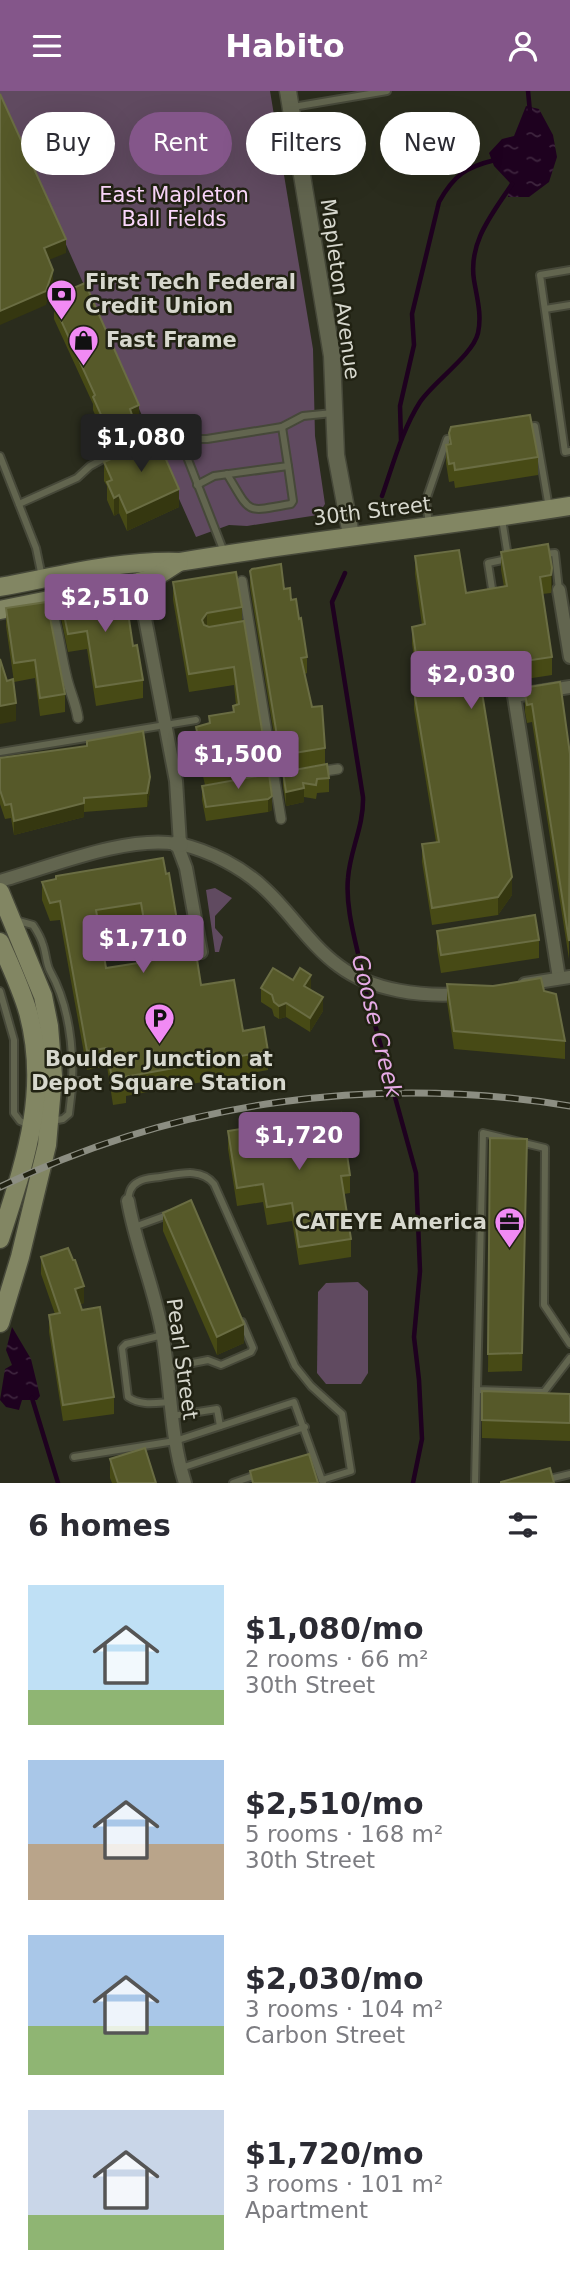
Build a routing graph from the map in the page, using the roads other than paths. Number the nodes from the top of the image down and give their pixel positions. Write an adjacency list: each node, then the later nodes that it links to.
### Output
1 (387, 91): 2 (lane)
2 (289, 99): 6 (street, Mapleton Avenue)
3 (570, 270): 5 (lane)
4 (570, 305): 5 (lane)
5 (545, 309): 11 (lane)
6 (333, 413): 7 (lane); 21 (street, Mapleton Avenue)
7 (282, 428): 10 (lane); 13 (lane)
8 (523, 428): 18 (lane)
9 (460, 437): 20 (lane)
10 (180, 439): 15 (lane); 16 (lane)
11 (570, 451)
12 (0, 456): 16 (lane)
13 (288, 465): 14 (lane); 14 (lane)
14 (227, 474): 15 (lane)
15 (197, 485): 22 (lane)
16 (19, 504): 27 (lane)
17 (570, 506): 18 (main road, 30th Street)
18 (550, 509): 19 (main road, 30th Street)
19 (502, 517): 20 (main road, 30th Street); 25 (lane)
20 (430, 527): 21 (main road, 30th Street)
21 (351, 535): 22 (main road, 30th Street)
22 (225, 554): 26 (main road, 30th Street)
23 (532, 556): 31 (lane)
24 (520, 557): 25 (lane)
25 (509, 559): 32 (lane)
26 (179, 562): 27 (main road, 30th Street); 29 (main road, 30th Street)
27 (42, 579): 30 (main road, 30th Street)
28 (242, 581): 44 (street)
29 (138, 582): 33 (main road, 30th Street); 39 (street)
30 (0, 587)
31 (559, 590): 35 (street)
32 (494, 597)
33 (0, 610)
34 (53, 615): 37 (street)
35 (570, 657)
36 (570, 687): 52 (street)
37 (78, 718)
38 (195, 720): 39 (lane)
39 (165, 725): 40 (lane); 46 (street)
40 (0, 752)
41 (338, 769): 42 (street)
42 (311, 773)
43 (287, 777): 44 (street)
44 (269, 781): 45 (street)
45 (281, 819)
46 (179, 844): 47 (street); 51 (street); 55 (street)
47 (0, 881)
48 (0, 892): 49 (main road)
49 (12, 919): 56 (lane); 58 (main road)
50 (0, 942): 59 (main road)
51 (201, 952)
52 (565, 977): 53 (street)
53 (506, 987)
54 (0, 991): 59 (lane)
55 (472, 992)
56 (72, 1081): 57 (lane); 58 (lane)
57 (86, 1081)
58 (50, 1122): 65 (main road)
59 (32, 1126): 63 (main road)
60 (128, 1201): 62 (street, Pearl Street); 82 (lane)
61 (178, 1212): 62 (lane)
62 (132, 1227): 66 (street, Pearl Street)
63 (0, 1240)
64 (237, 1311): 69 (lane)
65 (0, 1324)
66 (163, 1335): 69 (street, Pearl Street); 71 (lane)
67 (570, 1344): 70 (lane)
68 (570, 1358): 70 (lane)
69 (167, 1368): 71 (street, Pearl Street)
70 (477, 1391): 85 (lane)
71 (170, 1402): 72 (street, Pearl Street)
72 (172, 1416): 73 (lane); 75 (street, Pearl Street)
73 (220, 1426): 74 (lane); 75 (lane)
74 (305, 1427): 76 (lane); 79 (lane)
75 (175, 1441): 77 (lane); 79 (street, Pearl Street)
76 (314, 1456): 78 (lane); 82 (lane)
77 (74, 1457)
78 (302, 1460)
79 (181, 1468): 83 (street, Pearl Street)
80 (268, 1472): 84 (lane)
81 (570, 1474): 86 (lane)
82 (323, 1482)
83 (185, 1483)
84 (233, 1483)
85 (475, 1483)
86 (533, 1483)

